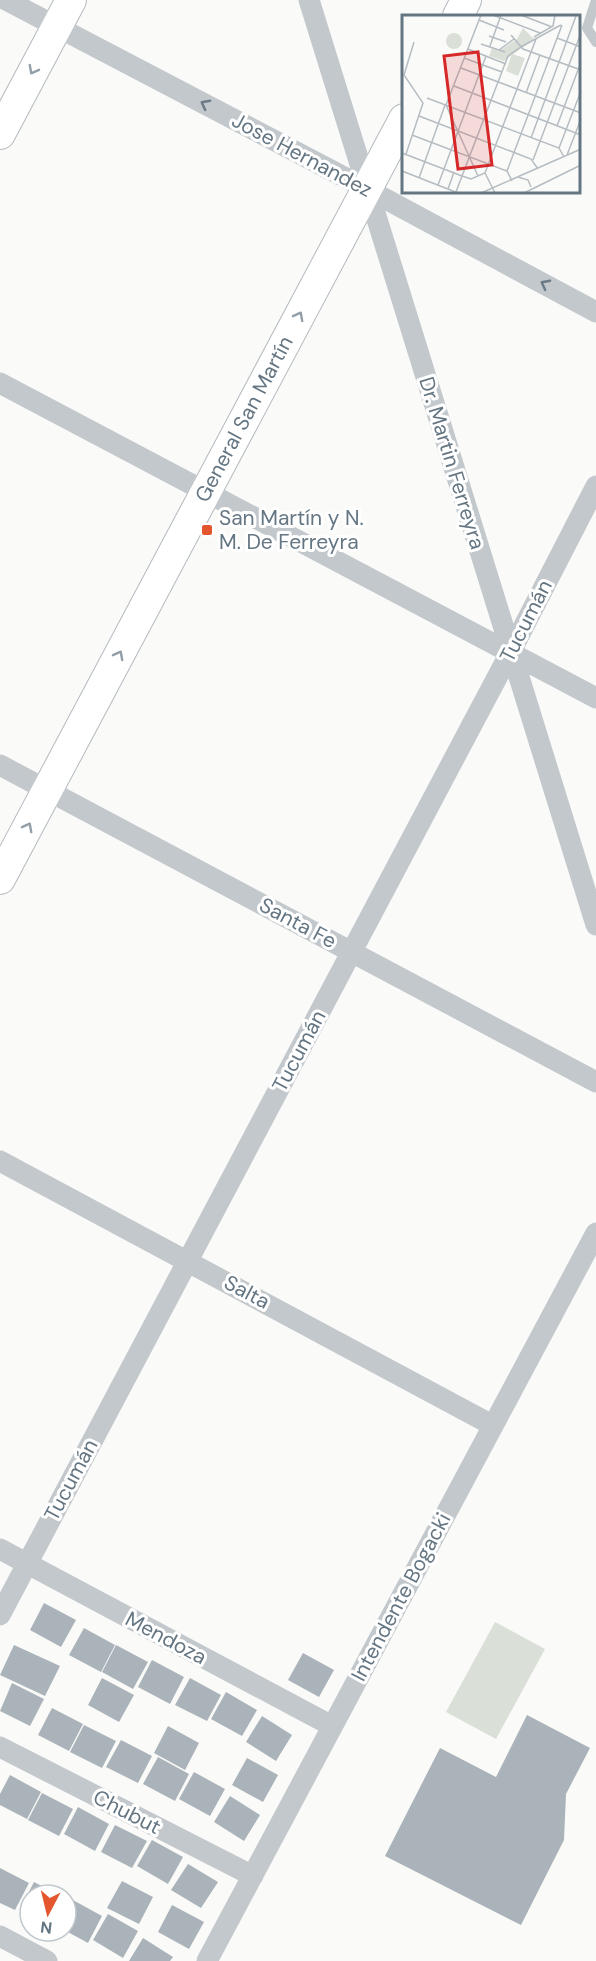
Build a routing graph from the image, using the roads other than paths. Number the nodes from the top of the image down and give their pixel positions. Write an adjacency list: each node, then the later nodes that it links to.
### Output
1 (6, 0): 7 (street, Jose Hernandez)
2 (70, 0): 7 (main road)
3 (309, 0): 11 (street, Dr. Martin Ferreyra)
4 (466, 0): 6 (main road)
5 (596, 0): 8 (lane)
6 (458, 15)
7 (56, 27): 10 (main road, one-way to 10); 11 (street, Jose Hernandez, one-way to 7)
8 (596, 42)
9 (402, 123): 11 (main road, General San Martín)
10 (0, 134)
11 (367, 189): 12 (street, Jose Hernandez, one-way to 11); 15 (main road, General San Martín, one-way to 11); 16 (street, Dr. Martin Ferreyra)
12 (596, 312)
13 (0, 383): 15 (street)
14 (596, 486): 16 (street, Tucumán)
15 (205, 491): 16 (street); 19 (main road, General San Martín, one-way to 15)
16 (510, 653): 17 (street); 21 (street, Dr. Martin Ferreyra); 22 (street, Tucumán)
17 (596, 698)
18 (0, 765): 19 (street, Santa Fe)
19 (48, 790): 20 (main road, General San Martín, one-way to 19); 22 (street, Santa Fe)
20 (0, 879)
21 (596, 925)
22 (351, 952): 23 (street, Santa Fe); 26 (street, Tucumán)
23 (596, 1082)
24 (0, 1161): 26 (street, Salta)
25 (596, 1233): 27 (street, Intendente Bogacki)
26 (188, 1260): 27 (street, Salta); 29 (street, Tucumán)
27 (492, 1425): 31 (street, Intendente Bogacki)
28 (0, 1549): 29 (street, Mendoza)
29 (27, 1564): 30 (street, Tucumán); 31 (street, Mendoza)
30 (0, 1615)
31 (332, 1726): 33 (street, Intendente Bogacki)
32 (0, 1747): 33 (street, Chubut)
33 (253, 1876): 36 (street, Intendente Bogacki)
34 (0, 1936): 35 (street)
35 (48, 1961)
36 (207, 1961)

